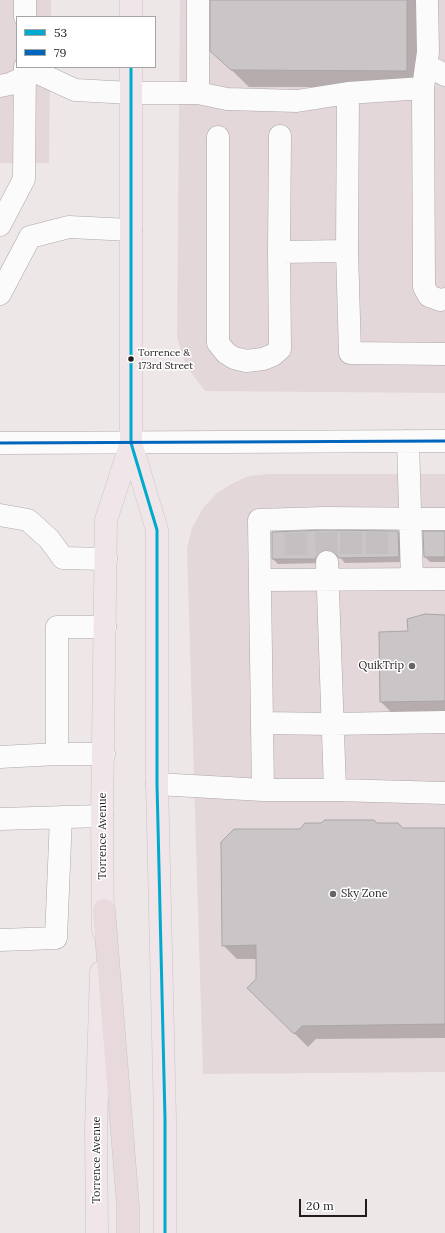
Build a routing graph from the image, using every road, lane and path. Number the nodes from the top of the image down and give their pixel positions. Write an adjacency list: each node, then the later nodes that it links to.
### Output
1 (24, 0): 5 (street)
2 (131, 0): 6 (main road)
3 (198, 0): 14 (street)
4 (427, 0): 7 (street)
5 (24, 16)
6 (131, 16)
7 (426, 65): 10 (street); 12 (street)
8 (131, 68): 13 (main road, Torrence Avenue)
9 (30, 71): 11 (street); 13 (street); 18 (street)
10 (445, 75)
11 (0, 86)
12 (423, 88): 15 (street); 23 (street)
13 (131, 93): 14 (street); 19 (main road, Torrence Avenue)
14 (198, 93): 15 (street)
15 (348, 93): 20 (street)
16 (280, 136): 21 (street)
17 (218, 138): 21 (street)
18 (0, 226)
19 (131, 230): 22 (street); 28 (main road, Torrence Avenue)
20 (347, 251): 21 (street); 24 (street)
21 (279, 252)
22 (0, 294)
23 (445, 299)
24 (445, 354)
25 (408, 441): 26 (street); 28 (street); 30 (street)
26 (445, 441)
27 (0, 443): 28 (street)
28 (131, 443): 32 (main road, Torrence Avenue); 44 (main road, Torrence Avenue)
29 (0, 515): 32 (street)
30 (410, 519): 31 (street); 34 (street); 36 (street)
31 (445, 519)
32 (106, 559): 37 (main road, Torrence Avenue)
33 (328, 571): 34 (street); 36 (street); 40 (street)
34 (412, 579): 35 (street)
35 (445, 579)
36 (260, 580): 39 (street)
37 (105, 627): 41 (street); 42 (main road, Torrence Avenue)
38 (445, 722): 40 (street)
39 (262, 723): 40 (street); 45 (street)
40 (332, 724): 46 (street)
41 (57, 754): 42 (street); 43 (street)
42 (104, 754): 48 (main road, Torrence Avenue)
43 (0, 757)
44 (157, 784): 45 (street); 55 (main road, Torrence Avenue)
45 (263, 790): 46 (street)
46 (335, 790): 47 (street)
47 (445, 793)
48 (102, 816): 49 (street); 51 (main road, Torrence Avenue)
49 (61, 817): 50 (street); 52 (street)
50 (0, 819)
51 (104, 910): 53 (main road, Torrence Avenue); 54 (highway)
52 (0, 940)
53 (97, 1233)
54 (128, 1233)
55 (165, 1233)

